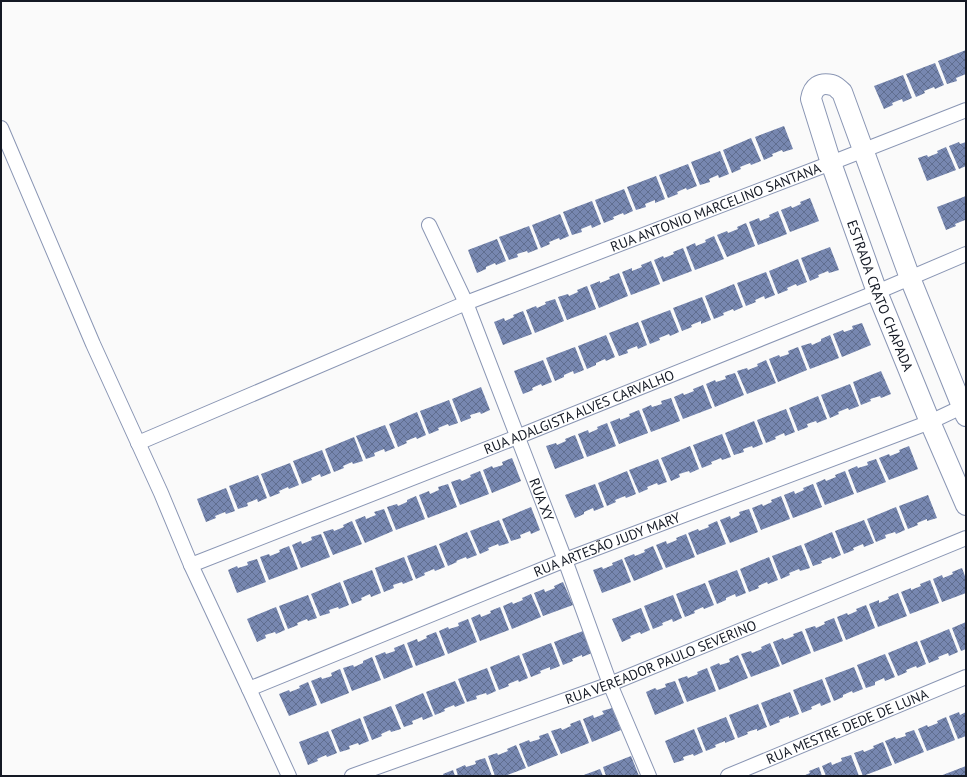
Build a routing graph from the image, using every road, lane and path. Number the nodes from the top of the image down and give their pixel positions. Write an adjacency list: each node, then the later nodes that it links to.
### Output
1 (966, 110): 3 (street, RUA ANTONIO MARCELINO SANTANA)
2 (1, 128): 13 (street)
3 (864, 150): 4 (street, RUA ANTONIO MARCELINO SANTANA); 4 (street, ESTRADA CRATO CHAPADA); 7 (street)
4 (831, 163): 8 (street, ESTRADA CRATO CHAPADA); 9 (street, RUA ANTONIO MARCELINO SANTANA)
5 (429, 225): 9 (street, RUA XY)
6 (966, 254): 7 (street, RUA ADALGISTA ALVES CARVALHO)
7 (910, 278): 8 (street, RUA ADALGISTA ALVES CARVALHO); 10 (street)
8 (877, 292): 11 (street, ESTRADA CRATO CHAPADA); 12 (street, RUA ADALGISTA ALVES CARVALHO)
9 (466, 303): 12 (street, RUA XY); 13 (street, RUA ANTONIO MARCELINO SANTANA)
10 (965, 409): 11 (street, RUA ARTESÃO JUDY MARY)
11 (930, 422): 14 (street, ESTRADA CRATO CHAPADA); 16 (street, RUA ARTESÃO JUDY MARY)
12 (517, 436): 16 (street, RUA XY); 17 (street, RUA ADALGISTA ALVES CARVALHO)
13 (138, 443): 17 (street)
14 (966, 505)
15 (966, 538): 19 (street, RUA VEREADOR PAULO SEVERINO)
16 (565, 560): 19 (street, RUA XY); 20 (street, RUA ARTESÃO JUDY MARY)
17 (191, 565): 20 (street)
18 (966, 677): 24 (street, RUA MESTRE DEDE DE LUNA)
19 (610, 684): 22 (street, RUA VEREADOR PAULO SEVERINO); 23 (street, RUA XY)
20 (249, 689): 21 (street)
21 (288, 776)
22 (352, 776)
23 (649, 776)
24 (728, 776)

